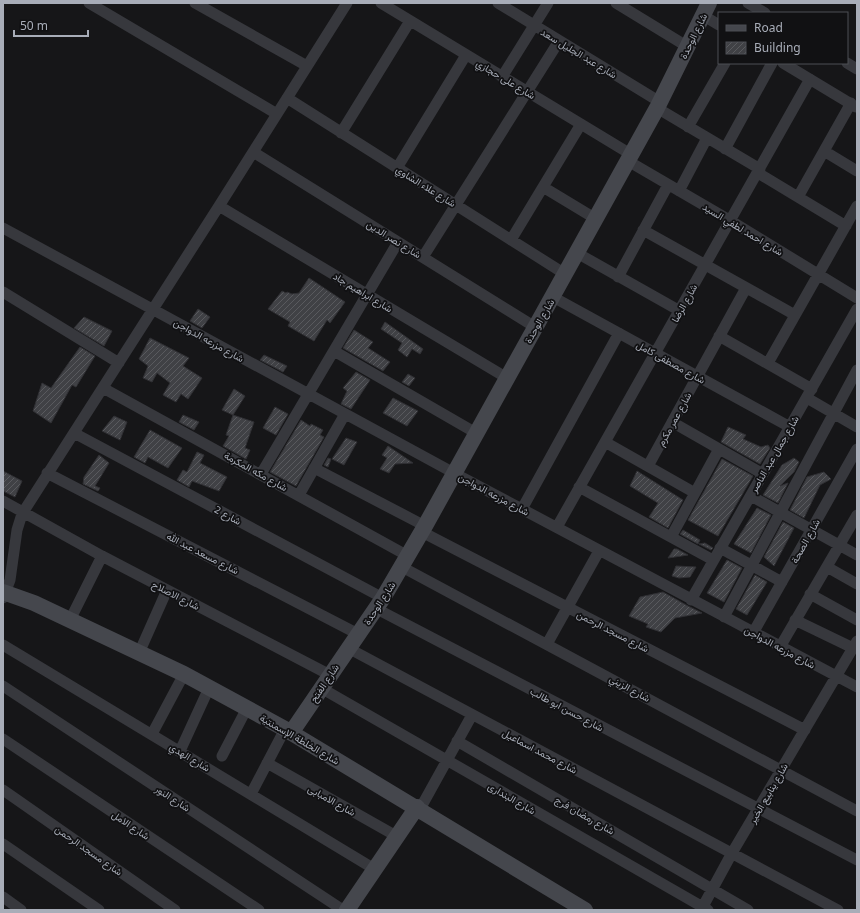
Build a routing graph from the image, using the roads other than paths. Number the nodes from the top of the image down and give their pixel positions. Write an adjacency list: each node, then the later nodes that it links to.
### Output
1 (89, 3): 29 (street)
2 (195, 3): 21 (street)
3 (347, 3): 21 (street)
4 (381, 3): 11 (street, شارع على حجازي)
5 (498, 3): 13 (street, شارع عبد الجليل سعد)
6 (548, 3): 13 (street)
7 (616, 3): 15 (street)
8 (748, 3): 10 (street)
9 (706, 10): 12 (street); 15 (street, شارع الوحدة)
10 (763, 12)
11 (410, 21): 16 (street, شارع على حجازي); 32 (street)
12 (718, 24)
13 (534, 26): 14 (street, شارع عبد الجليل سعد); 23 (street)
14 (559, 41): 25 (street); 27 (street, شارع عبد الجليل سعد)
15 (688, 47): 27 (street, شارع الوحدة)
16 (466, 55): 23 (street, شارع على حجازي); 38 (street)
17 (724, 64): 31 (street)
18 (771, 64): 34 (street)
19 (785, 64): 24 (street)
20 (848, 64): 22 (street)
21 (307, 66): 26 (street)
22 (857, 69)
23 (502, 76): 25 (street, شارع على حجازي)
24 (810, 79): 28 (street); 39 (street, شارع الرضا)
25 (527, 92): 30 (street, شارع على حجازي); 45 (street)
26 (287, 98): 29 (street); 32 (street, شارع علاء الشاوي)
27 (659, 105): 31 (street, شارع عبد الجليل سعد); 37 (street, شارع الوحدة)
28 (854, 105): 35 (street)
29 (277, 114): 36 (street)
30 (580, 124): 37 (street, شارع على حجازي); 42 (street)
31 (688, 127): 33 (street, شارع عبد الجليل سعد)
32 (341, 133): 38 (street, شارع علاء الشاوي)
33 (707, 138): 34 (street, شارع عبد الجليل سعد); 43 (street)
34 (726, 149): 39 (street, شارع عبد الجليل سعد)
35 (824, 151): 40 (street); 44 (street)
36 (253, 152): 46 (street); 54 (street, شارع نصر الدين)
37 (630, 158): 41 (street, شارع احمد لطفي السيد); 48 (street, شارع الوحدة)
38 (397, 168): 45 (street, شارع علاء الشاوي)
39 (758, 171): 44 (street, شارع عبد الجليل سعد); 49 (street, شارع الرضا)
40 (857, 171)
41 (668, 185): 43 (street, شارع احمد لطفي السيد); 52 (street)
42 (543, 187): 48 (street); 53 (street)
43 (678, 191): 49 (street, شارع احمد لطفي السيد)
44 (798, 197): 50 (street, شارع عبد الجليل سعد)
45 (456, 205): 53 (street, شارع علاء الشاوي); 56 (street)
46 (219, 206): 63 (street, شارع ابراهيم جاد); 66 (street)
47 (857, 206): 50 (street)
48 (596, 219): 55 (street, شارع الوحدة)
49 (731, 221): 57 (street, شارع الرضا); 59 (street, شارع احمد لطفي السيد)
50 (846, 226): 59 (street)
51 (3, 228): 66 (street, شارع مزرعه الدواجن)
52 (643, 230): 57 (street); 60 (street)
53 (511, 240): 58 (street, شارع علاء الشاوي)
54 (398, 242): 56 (street, شارع نصر الدين); 63 (street)
55 (577, 253): 58 (street, شارع الوحدة); 60 (street)
56 (423, 257): 70 (street, شارع نصر الدين)
57 (706, 265): 61 (street); 68 (street, شارع الرضا)
58 (565, 274): 64 (street, شارع الوحدة)
59 (818, 274): 65 (street, شارع احمد لطفي السيد); 69 (street)
60 (618, 277): 68 (street)
61 (746, 288): 69 (street); 72 (street, شارع عمر مكرم)
62 (3, 292): 75 (street)
63 (367, 294): 73 (street); 79 (street, شارع ابراهيم جاد)
64 (553, 297): 70 (street, شارع الوحدة); 71 (street, شارع مصطفى كامل)
65 (857, 298)
66 (153, 309): 75 (street); 82 (street, شارع مزرعه الدواجن)
67 (857, 309): 81 (street, شارع جمال عبد الناصر)
68 (680, 311): 74 (street, شارع الرضا)
69 (795, 316): 76 (street)
70 (535, 327): 79 (street, شارع الوحدة)
71 (619, 333): 74 (street, شارع مصطفى كامل); 104 (street)
72 (719, 336): 76 (street); 78 (street, شارع عمر مكرم)
73 (334, 351): 82 (street); 88 (street)
74 (656, 353): 78 (street, شارع مصطفى كامل); 90 (street, شارع الرضا)
75 (119, 363): 80 (street)
76 (768, 363): 81 (street)
77 (857, 370): 84 (street)
78 (697, 376): 85 (street, شارع عمر مكرم); 86 (street, شارع مصطفى كامل)
79 (507, 378): 88 (street, شارع الوحدة)
80 (104, 388): 89 (street); 97 (street, شارع مكه المكرمة)
81 (809, 393): 84 (street); 86 (street, شارع جمال عبد الناصر)
82 (308, 394): 83 (street, شارع مزرعه الدواجن); 97 (street)
83 (345, 414): 94 (street); 96 (street, شارع مزرعه الدواجن)
84 (834, 414): 87 (street); 105 (street)
85 (672, 422): 91 (street); 93 (street, شارع عمر مكرم)
86 (790, 427): 98 (street, شارع جمال عبد الناصر)
87 (857, 427)
88 (476, 432): 96 (street, شارع الوحدة)
89 (74, 433): 95 (street); 127 (street, شارع 2)
90 (605, 442): 93 (street); 99 (street, شارع الرضا)
91 (719, 449): 98 (street); 100 (street)
92 (857, 449): 110 (street, شارع الصحة)
93 (648, 466): 100 (street)
94 (314, 468): 101 (street); 109 (street, شارع مسجد الرحمن)
95 (47, 473): 106 (street); 134 (street, شارع مسعد عبد الله)
96 (454, 473): 104 (street, شارع مزرعه الدواجن); 109 (street, شارع الوحدة)
97 (261, 474): 101 (street, شارع مكه المكرمة)
98 (763, 474): 102 (street, شارع جمال عبد الناصر)
99 (579, 487): 108 (street, شارع الرضا); 111 (street)
100 (695, 493): 111 (street)
101 (299, 495): 118 (street, شارع مكه المكرمة)
102 (751, 496): 105 (street); 113 (street, شارع جمال عبد الناصر)
103 (3, 502): 106 (street, شارع الاصلاح)
104 (522, 509): 108 (street, شارع مزرعه الدواجن)
105 (781, 512): 110 (street); 119 (street)
106 (22, 514): 116 (street, شارع الاصلاح); 125 (street)
107 (856, 519): 112 (street)
108 (557, 527): 114 (street, شارع مزرعه الدواجن)
109 (423, 529): 118 (street, شارع الوحدة); 128 (street, شارع مسجد الرحمن)
110 (812, 529): 112 (street); 121 (street, شارع الصحة)
111 (671, 537): 117 (street)
112 (840, 545): 115 (street); 120 (street)
113 (720, 548): 117 (street, شارع جمال عبد الناصر); 119 (street)
114 (599, 551): 126 (street, شارع مزرعه الدواجن); 128 (street)
115 (857, 555)
116 (102, 556): 123 (street, شارع الاصلاح); 130 (street)
117 (714, 560): 126 (street, شارع جمال عبد الناصر)
118 (405, 561): 127 (street, شارع الوحدة); 135 (street, شارع الزيني)
119 (752, 565): 121 (street); 129 (street)
120 (826, 567): 122 (street); 124 (street)
121 (782, 582): 133 (street, شارع الصحة)
122 (857, 584)
123 (167, 590): 140 (street); 142 (street, شارع الاصلاح)
124 (810, 594): 131 (street); 132 (street)
125 (4, 595): 130 (street, شارع الخلطة الإسمنتية)
126 (692, 600): 129 (street, شارع مزرعه الدواجن)
127 (379, 603): 134 (street, شارع الوحدة); 163 (street, شارع حسن ابو طالب)
128 (567, 608): 135 (street); 150 (street, شارع مسجد الرحمن)
129 (724, 617): 133 (street, شارع مزرعه الدواجن)
130 (70, 620): 140 (street, شارع الخلطة الإسمنتية)
131 (795, 620): 137 (street); 138 (street)
132 (857, 620)
133 (753, 633): 138 (street, شارع مزرعه الدواجن)
134 (358, 634): 139 (street, شارع الفتح)
135 (548, 644): 159 (street, شارع الزيني)
136 (3, 645): 152 (street, شارع الهدي)
137 (855, 645): 143 (street, شارع ينابيع الخير)
138 (780, 647): 143 (street, شارع مزرعه الدواجن)
139 (348, 648): 142 (street, شارع الفتح); 149 (street, شارع محمد اسماعيل)
140 (139, 653): 141 (street, شارع الخلطة الإسمنتية)
141 (184, 674): 146 (street, شارع الخلطة الإسمنتية); 152 (street)
142 (330, 675): 147 (street, شارع الفتح)
143 (837, 677): 145 (street, شارع مزرعه الدواجن); 150 (street, شارع ينابيع الخير)
144 (3, 686): 177 (street, شارع النور)
145 (857, 687)
146 (210, 688): 148 (street, شارع الخلطة الإسمنتية); 155 (street)
147 (321, 688): 151 (street, شارع الفتح); 157 (street, شارع البندارى)
148 (247, 708): 151 (street, شارع الخلطة الإسمنتية); 156 (street)
149 (472, 715): 154 (street); 167 (street, شارع محمد اسماعيل)
150 (805, 730): 159 (street, شارع ينابيع الخير)
151 (288, 731): 158 (street); 162 (street, شارع الخلطة الإسمنتية)
152 (152, 734): 155 (street, شارع الهدي)
153 (3, 739): 176 (street, شارع الامل)
154 (458, 741): 157 (street); 170 (street, شارع رمضان فرج)
155 (180, 751): 161 (street, شارع الهدي)
156 (222, 756)
157 (446, 761): 162 (street); 172 (street, شارع البندارى)
158 (267, 763): 161 (street); 165 (street, شارع الامبابى)
159 (782, 771): 163 (street, شارع ينابيع الخير); 164 (street, شارع الزيني)
160 (3, 790): 175 (street, شارع مسجد الرحمن)
161 (251, 794): 169 (street, شارع الهدي)
162 (418, 808): 165 (street); 179 (street, شارع الخلطة الإسمنتية)
163 (759, 810): 167 (street, شارع ينابيع الخير); 168 (street, شارع حسن ابو طالب)
164 (857, 811)
165 (398, 837): 169 (street)
166 (3, 844): 174 (street)
167 (732, 853): 170 (street, شارع ينابيع الخير); 181 (street, شارع محمد اسماعيل)
168 (857, 860)
169 (376, 870): 178 (street)
170 (713, 889): 172 (street, شارع ينابيع الخير); 180 (street, شارع رمضان فرج)
171 (3, 897): 173 (street)
172 (704, 909)
173 (20, 910)
174 (99, 910)
175 (175, 910)
176 (259, 910)
177 (343, 910)
178 (347, 910)
179 (585, 910)
180 (748, 910)
181 (838, 910)

